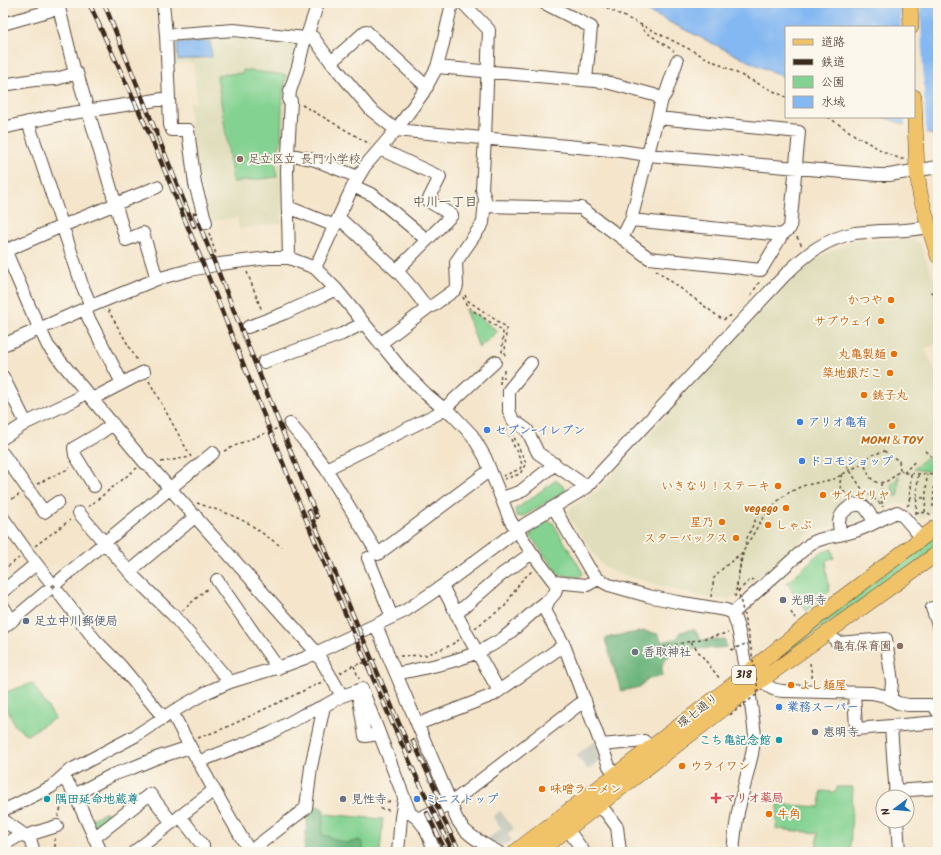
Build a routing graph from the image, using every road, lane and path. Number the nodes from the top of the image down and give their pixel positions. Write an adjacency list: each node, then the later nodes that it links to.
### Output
1 (163, 3): 11 (street)
2 (318, 3): 12 (street)
3 (452, 3): 15 (street)
4 (463, 3): 16 (street)
5 (544, 3): 18 (street)
6 (596, 3): 9 (path)
7 (910, 3): 10 (main road)
8 (3, 24): 17 (street)
9 (641, 24): 13 (path); 21 (path)
10 (911, 26)
11 (166, 35): 12 (street); 22 (street)
12 (306, 37): 14 (street); 24 (street)
13 (677, 61): 23 (street)
14 (331, 62): 20 (street); 31 (street)
15 (437, 67): 16 (street); 20 (street)
16 (487, 72): 18 (street); 32 (street)
17 (77, 73): 19 (street); 25 (street)
18 (586, 80): 23 (street)
19 (3, 86)
20 (427, 87): 31 (street)
21 (785, 97)
22 (169, 98): 25 (street); 47 (street)
23 (662, 99): 26 (street)
24 (291, 101): 33 (path); 34 (street)
25 (88, 111): 29 (street); 42 (street)
26 (658, 118): 35 (street); 38 (street)
27 (829, 118): 36 (path)
28 (915, 118): 39 (main road)
29 (28, 122): 30 (street); 48 (street)
30 (3, 128)
31 (396, 130): 32 (street); 33 (street)
32 (485, 138): 35 (street); 43 (street)
33 (379, 149): 40 (street); 52 (street)
34 (288, 154): 40 (street); 44 (street)
35 (648, 154): 38 (street); 45 (street)
36 (901, 159)
37 (938, 167): 39 (street)
38 (796, 168): 39 (street); 50 (street)
39 (917, 171): 49 (main road)
40 (356, 182): 46 (street); 52 (street)
41 (157, 187): 42 (street)
42 (115, 205): 48 (street); 63 (street)
43 (485, 206): 51 (street); 66 (street)
44 (288, 207): 46 (street); 56 (street)
45 (631, 220): 50 (street); 51 (street)
46 (337, 222): 59 (street); 62 (street)
47 (206, 223): 58 (path)
48 (62, 226): 53 (street); 70 (street)
49 (929, 227): 55 (main road); 115 (street)
50 (786, 231): 54 (path); 61 (street)
51 (622, 238): 61 (street)
52 (427, 240): 62 (street)
53 (4, 248): 75 (street)
54 (804, 248)
55 (938, 256)
56 (288, 258): 57 (street); 59 (street)
57 (243, 262): 58 (street); 72 (path)
58 (220, 264): 63 (street)
59 (315, 268): 65 (street)
60 (655, 269): 71 (path)
61 (761, 270): 68 (path)
62 (399, 273): 69 (street)
63 (156, 279): 70 (street)
64 (937, 286): 67 (path)
65 (336, 289): 72 (street); 73 (street)
66 (461, 289): 69 (street); 79 (path); 79 (path)
67 (935, 298)
68 (748, 299)
69 (430, 306): 76 (street)
70 (88, 308): 75 (street); 84 (street)
71 (736, 313)
72 (266, 320): 74 (street)
73 (364, 323): 76 (street); 78 (street)
74 (248, 327)
75 (40, 329): 77 (street); 86 (street)
76 (380, 344): 87 (street)
77 (3, 346)
78 (264, 362)
79 (501, 362): 83 (path); 85 (path); 87 (street)
80 (531, 363): 101 (street)
81 (144, 372): 84 (street)
82 (3, 377): 88 (street)
83 (504, 381)
84 (122, 383): 86 (street)
85 (500, 387)
86 (89, 395): 88 (street); 89 (street)
87 (444, 409): 103 (street); 112 (street)
88 (26, 423): 93 (street)
89 (113, 424): 98 (street); 116 (street)
90 (290, 424): 103 (street)
91 (504, 424): 112 (path)
92 (511, 431): 112 (path)
93 (3, 438)
94 (925, 450): 99 (path)
95 (213, 453): 116 (street)
96 (3, 454): 117 (street)
97 (916, 460): 106 (path)
98 (80, 462): 114 (street); 117 (path)
99 (938, 462)
100 (864, 463): 104 (path); 105 (path); 113 (path)
101 (555, 464): 115 (street); 120 (street)
102 (847, 466): 104 (path)
103 (326, 469): 148 (street)
104 (850, 470): 108 (path); 130 (path)
105 (900, 470): 106 (path); 113 (path)
106 (904, 473): 107 (path)
107 (911, 473): 109 (path); 119 (path)
108 (842, 474): 118 (path); 145 (path)
109 (918, 474): 110 (path); 121 (path)
110 (927, 474): 111 (path); 122 (path)
111 (937, 475): 127 (path)
112 (496, 476): 120 (street); 148 (street)
113 (881, 483): 130 (path)
114 (94, 486)
115 (587, 487): 128 (street)
116 (170, 488): 124 (street); 142 (street)
117 (27, 489): 123 (path); 125 (street)
118 (849, 495)
119 (909, 497): 121 (path); 126 (path)
120 (502, 498): 139 (street)
121 (917, 498): 122 (path); 131 (path)
122 (926, 498): 132 (path)
123 (12, 499)
124 (180, 499): 134 (street); 143 (path)
125 (58, 502)
126 (905, 507)
127 (933, 507)
128 (554, 508): 139 (street); 155 (street)
129 (761, 508): 149 (path, bridge)
130 (885, 510): 138 (street); 141 (street)
131 (916, 512): 132 (path); 135 (path)
132 (925, 512): 137 (path)
133 (79, 513): 142 (street)
134 (196, 516): 153 (street); 185 (street)
135 (914, 517)
136 (3, 518): 150 (street)
137 (935, 521): 141 (main road, 環七通り / 318)
138 (874, 522): 140 (street); 140 (street)
139 (516, 530): 144 (street); 160 (street)
140 (840, 535): 169 (street)
141 (922, 538): 191 (main road, 環七通り / 318)
142 (104, 543): 153 (street); 159 (street)
143 (282, 547)
144 (532, 553): 151 (street); 170 (street)
145 (742, 553): 164 (path); 166 (path)
146 (938, 553): 194 (main road, 環七通り / 318)
147 (736, 556): 149 (path, bridge)
148 (372, 559): 172 (street)
149 (741, 562): 162 (path, bridge)
150 (36, 564): 159 (street); 161 (street)
151 (541, 565): 157 (street); 178 (path)
152 (932, 569): 154 (path)
153 (129, 572): 171 (street)
154 (938, 577)
155 (598, 579): 157 (street); 166 (street)
156 (217, 580): 171 (path); 190 (street)
157 (554, 582): 163 (street)
158 (754, 582): 162 (path)
159 (53, 586): 174 (street); 207 (street)
160 (442, 586): 170 (street); 172 (street)
161 (3, 590)
162 (738, 591): 181 (path, bridge)
163 (549, 600): 182 (street); 186 (street)
164 (734, 600)
165 (3, 606): 174 (street)
166 (709, 608): 169 (street)
167 (932, 608): 176 (street)
168 (791, 612): 173 (path)
169 (733, 613): 191 (street)
170 (456, 614): 178 (street)
171 (175, 617): 195 (street)
172 (392, 617): 175 (street)
173 (796, 620)
174 (8, 625)
175 (376, 625): 185 (street); 187 (street)
176 (938, 626)
177 (730, 633): 180 (path)
178 (467, 634): 186 (street); 187 (path)
179 (835, 640): 203 (street)
180 (690, 641): 183 (path); 196 (path)
181 (750, 642): 184 (path, bridge); 208 (path, bridge)
182 (564, 645): 199 (street); 204 (street)
183 (651, 650)
184 (731, 650)
185 (317, 653): 190 (street); 193 (street)
186 (477, 653): 192 (street); 199 (street)
187 (388, 655): 189 (path); 192 (street)
188 (810, 663): 200 (path)
189 (354, 666): 193 (path); 198 (path)
190 (278, 668): 195 (street)
191 (747, 673): 197 (street); 216 (main road, 環七通り / 318)
192 (396, 674): 210 (street)
193 (331, 677): 202 (street); 214 (path)
194 (762, 680): 197 (main road, 環七通り / 318); 200 (street)
195 (230, 682): 207 (street)
196 (722, 682)
197 (749, 689): 229 (main road, 環七通り / 318); 251 (street)
198 (358, 690): 202 (street); 226 (street)
199 (498, 691): 210 (street)
200 (815, 692): 201 (street)
201 (854, 693): 203 (street); 212 (street)
202 (342, 696): 205 (street)
203 (889, 698): 206 (street)
204 (585, 700): 215 (street); 227 (street)
205 (324, 706): 217 (street); 243 (street)
206 (938, 712)
207 (168, 715): 214 (street); 219 (street)
208 (730, 715)
209 (938, 722): 211 (street)
210 (418, 724): 227 (street)
211 (891, 726): 212 (street); 221 (street)
212 (856, 729): 213 (path)
213 (829, 731)
214 (188, 745): 217 (street); 224 (street)
215 (601, 745): 216 (street); 218 (street)
216 (650, 748): 218 (main road, 環七通り / 318)
217 (198, 762): 222 (street)
218 (615, 775): 233 (main road, 環七通り / 318)
219 (63, 778): 224 (street); 228 (street)
220 (938, 788): 223 (street)
221 (896, 789)
222 (214, 790): 230 (street); 243 (street)
223 (915, 791)
224 (75, 796): 237 (street)
225 (357, 799): 226 (path)
226 (404, 801): 231 (street); 244 (street)
227 (451, 803): 231 (street); 246 (street)
228 (4, 805)
229 (595, 807): 233 (main road, 環七通り / 318); 250 (street)
230 (176, 819): 237 (street); 241 (street); 242 (street)
231 (418, 819): 245 (street)
232 (3, 820): 236 (street)
233 (564, 824): 247 (main road, 環七通り / 318); 248 (main road, 環七通り / 318); 249 (street)
234 (57, 826): 236 (street)
235 (898, 829): 252 (street)
236 (24, 835): 238 (street); 239 (street)
237 (94, 838): 240 (street)
238 (3, 845)
239 (34, 852)
240 (101, 852)
241 (134, 852)
242 (204, 852)
243 (249, 852)
244 (398, 852)
245 (435, 852)
246 (498, 852)
247 (515, 852)
248 (538, 852)
249 (584, 852)
250 (620, 852)
251 (733, 852)
252 (899, 852)

